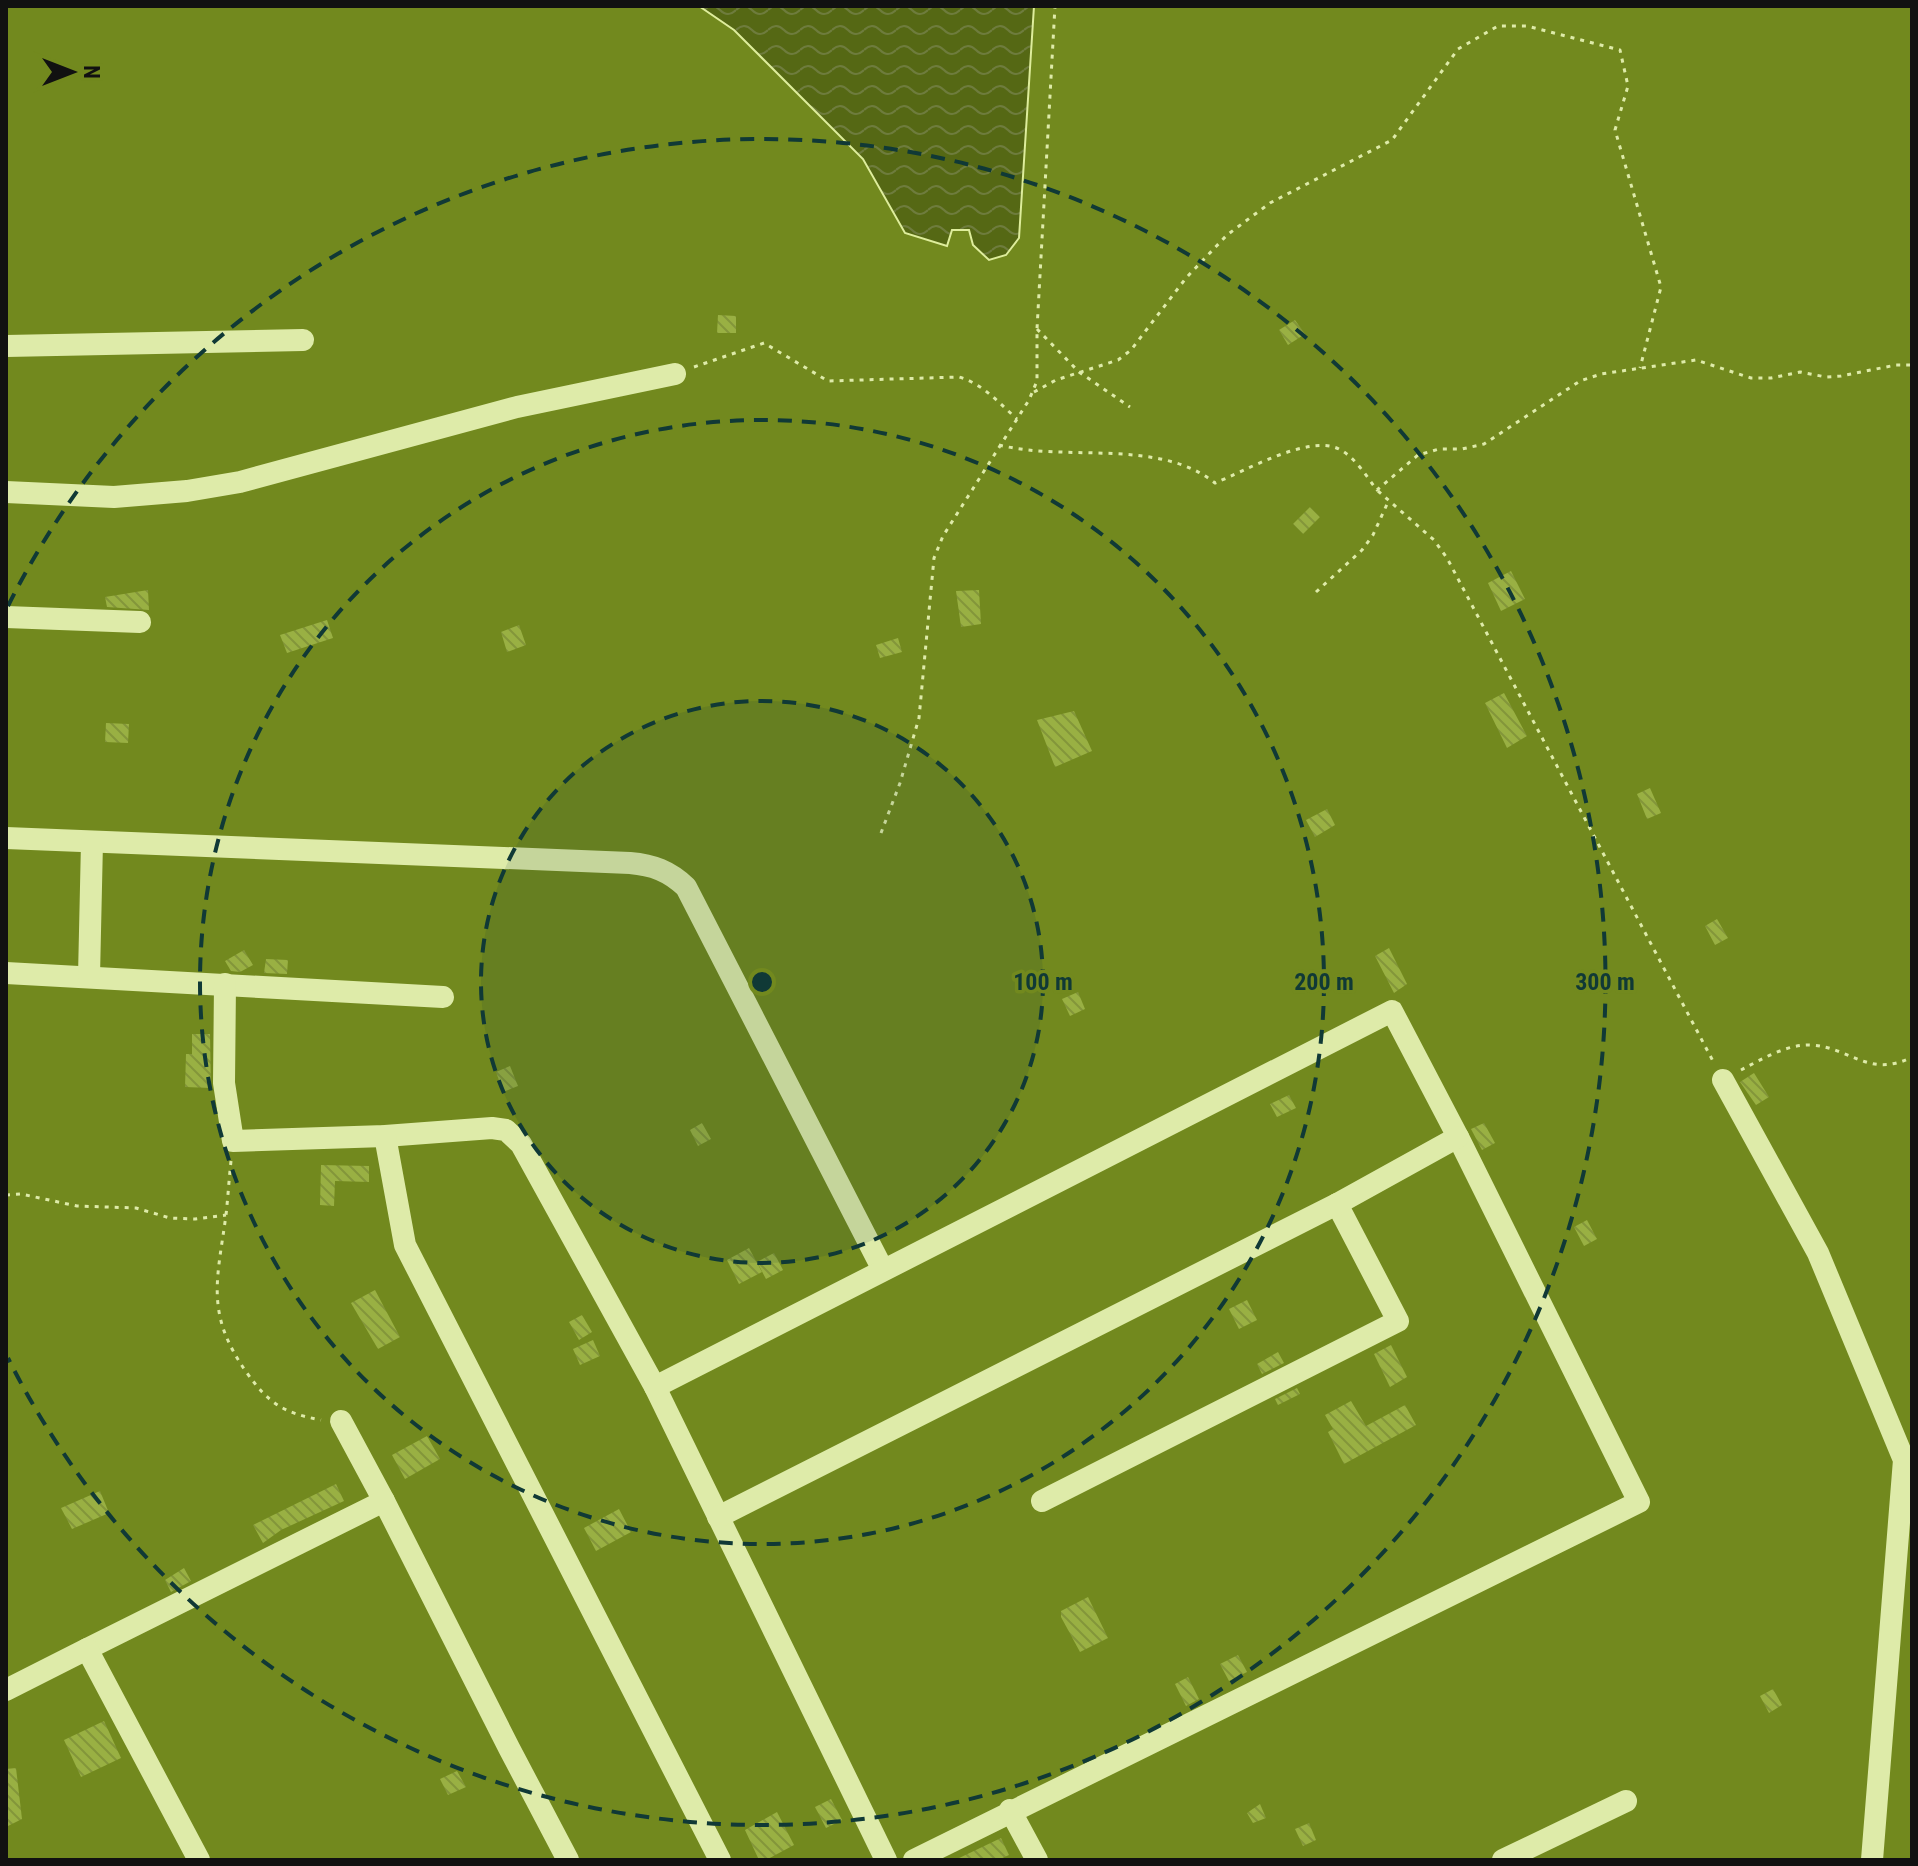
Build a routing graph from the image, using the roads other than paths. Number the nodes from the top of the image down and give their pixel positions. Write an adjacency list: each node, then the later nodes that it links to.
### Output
1 (303, 340): 2 (street)
2 (6, 346)
3 (675, 374): 4 (street)
4 (6, 492)
5 (6, 617): 6 (street)
6 (140, 622)
7 (6, 838): 8 (street)
8 (92, 842): 10 (street); 17 (street)
9 (6, 973): 10 (street)
10 (89, 976): 11 (street)
11 (225, 984): 12 (street); 14 (street)
12 (443, 997)
13 (1723, 1080): 34 (street)
14 (385, 1136): 18 (street); 29 (street)
15 (1458, 1137): 16 (street); 17 (street); 26 (street)
16 (1337, 1204): 21 (street); 22 (street)
17 (883, 1270): 18 (street)
18 (655, 1387): 22 (street)
19 (341, 1421): 20 (street)
20 (384, 1501): 23 (street); 28 (street)
21 (1042, 1501)
22 (718, 1517): 30 (street)
23 (87, 1649): 24 (street); 27 (street)
24 (6, 1690)
25 (1626, 1801): 33 (street)
26 (1010, 1810): 31 (street); 32 (street)
27 (199, 1860)
28 (568, 1860)
29 (720, 1860)
30 (886, 1860)
31 (914, 1860)
32 (1037, 1860)
33 (1503, 1860)
34 (1872, 1860)

